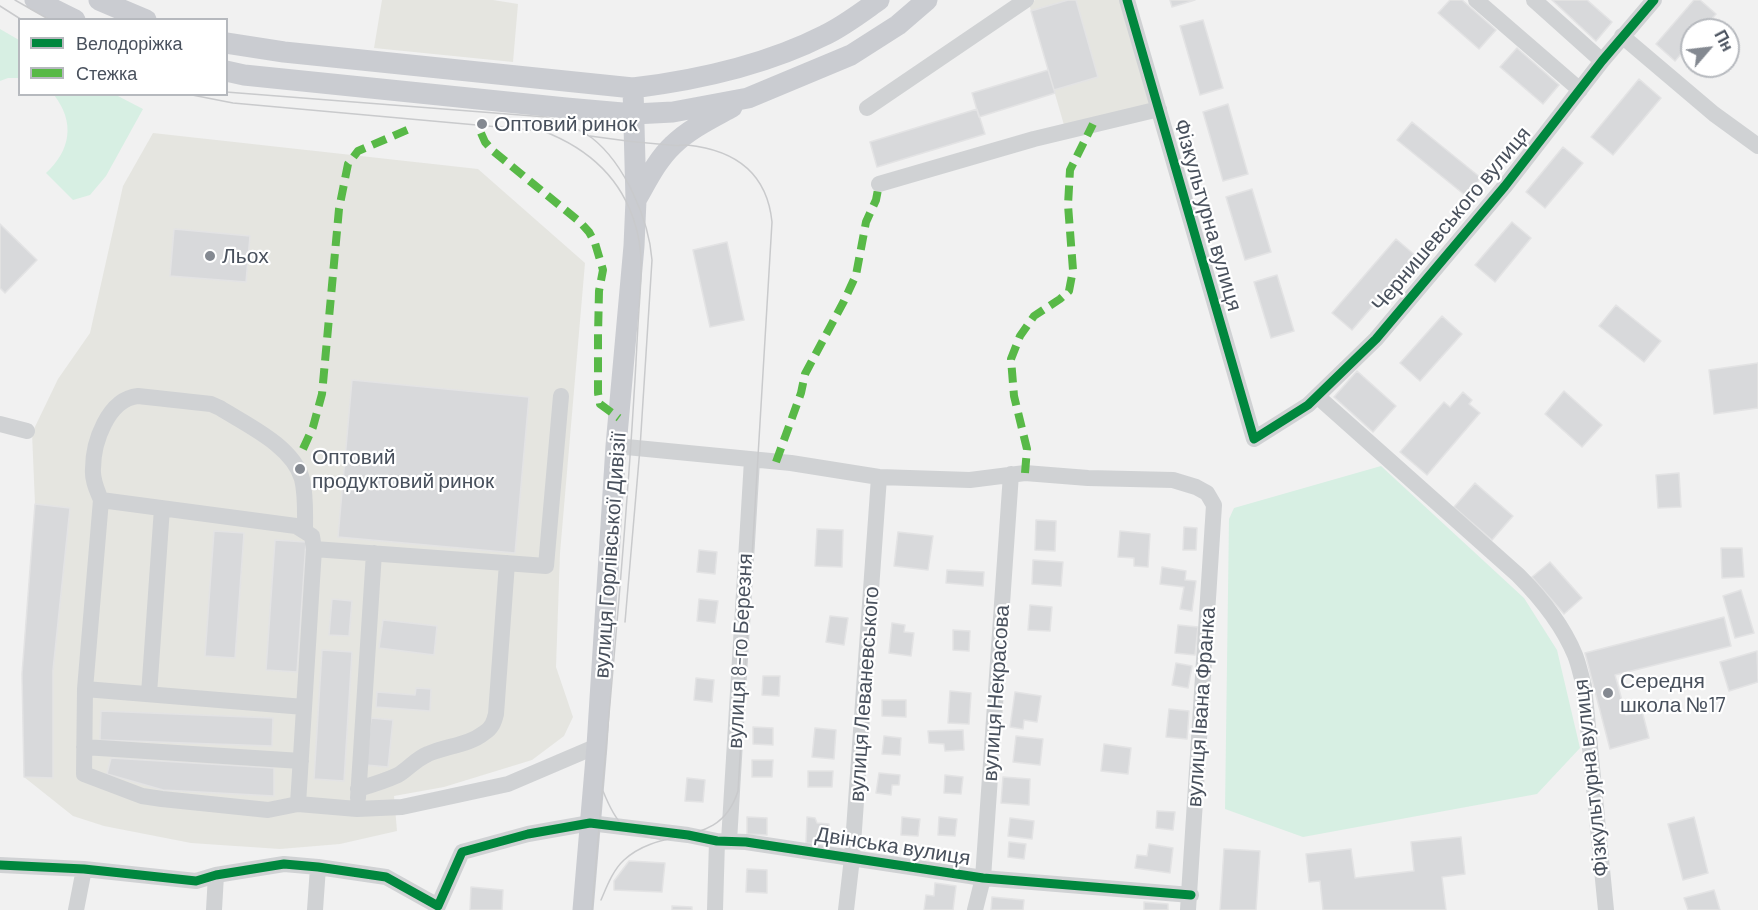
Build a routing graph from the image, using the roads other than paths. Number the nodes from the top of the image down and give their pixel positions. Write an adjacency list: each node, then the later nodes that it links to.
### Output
1 (35, 0): 10 (main road)
2 (99, 0): 11 (main road)
3 (879, 0): 16 (main road)
4 (927, 0): 18 (main road)
5 (1026, 0): 19 (street)
6 (1127, 0): 20 (street, Фізкультурна вулиця)
7 (1476, 0): 17 (street)
8 (1533, 0): 14 (street)
9 (1654, 0): 12 (street, Чернишевського вулиця)
10 (71, 18)
11 (141, 18)
12 (1622, 36): 14 (street, Чернишевського вулиця); 22 (street)
13 (228, 43): 16 (main road)
14 (1602, 61): 17 (street, Чернишевського вулиця)
15 (228, 71): 21 (main road)
16 (633, 88): 21 (main road, вулиця Горлівської Дивізії)
17 (1580, 90): 26 (street, Чернишевського вулиця)
18 (748, 98): 21 (main road); 24 (main road)
19 (867, 108)
20 (1159, 109): 23 (street); 29 (street, Фізкультурна вулиця)
21 (634, 114): 24 (main road, вулиця Горлівської Дивізії)
22 (1758, 146)
23 (879, 184)
24 (636, 200): 30 (main road, вулиця Горлівської Дивізії)
25 (561, 396): 39 (street)
26 (1317, 396): 29 (street, Чернишевського вулиця); 66 (street, Фізкультурна вулиця)
27 (0, 424): 28 (street)
28 (27, 431)
29 (1254, 439)
30 (616, 446): 31 (street); 43 (main road, вулиця Горлівської Дивізії)
31 (752, 460): 33 (street); 50 (street, вулиця 8-го Березня)
32 (1011, 474): 33 (street); 56 (street, вулиця Некрасова); 57 (street, вулиця Івана Франка)
33 (879, 477): 51 (street, вулиця Леваневського)
34 (101, 500): 35 (street); 36 (street); 40 (street)
35 (162, 508): 36 (street); 41 (street)
36 (305, 530): 37 (street)
37 (314, 549): 38 (street); 42 (street)
38 (374, 553): 39 (street); 46 (street)
39 (507, 563): 46 (street)
40 (86, 689): 41 (street); 44 (street)
41 (149, 694): 42 (street)
42 (304, 707): 45 (street)
43 (597, 746): 48 (street); 49 (main road, вулиця Горлівської Дивізії)
44 (84, 747): 45 (street); 47 (street)
45 (301, 761): 47 (street)
46 (358, 789): 48 (street)
47 (298, 804): 48 (street)
48 (357, 809)
49 (590, 823): 50 (street, Двінська вулиця); 58 (street, Двінська вулиця); 62 (main road, вулиця Горлівської Дивізії)
50 (723, 841): 51 (street, Двінська вулиця); 63 (street, вулиця 8-го Березня)
51 (852, 858): 56 (street, Двінська вулиця); 64 (street, вулиця Леваневського)
52 (0, 865): 54 (street)
53 (318, 867): 55 (street); 58 (street); 61 (street)
54 (84, 868): 55 (street); 59 (street)
55 (216, 875): 60 (street)
56 (983, 878): 57 (street, Двінська вулиця); 65 (street, вулиця Некрасова)
57 (1189, 903)
58 (438, 908)
59 (76, 910)
60 (214, 910)
61 (315, 910)
62 (583, 910)
63 (715, 910)
64 (846, 910)
65 (975, 910)
66 (1606, 910)

